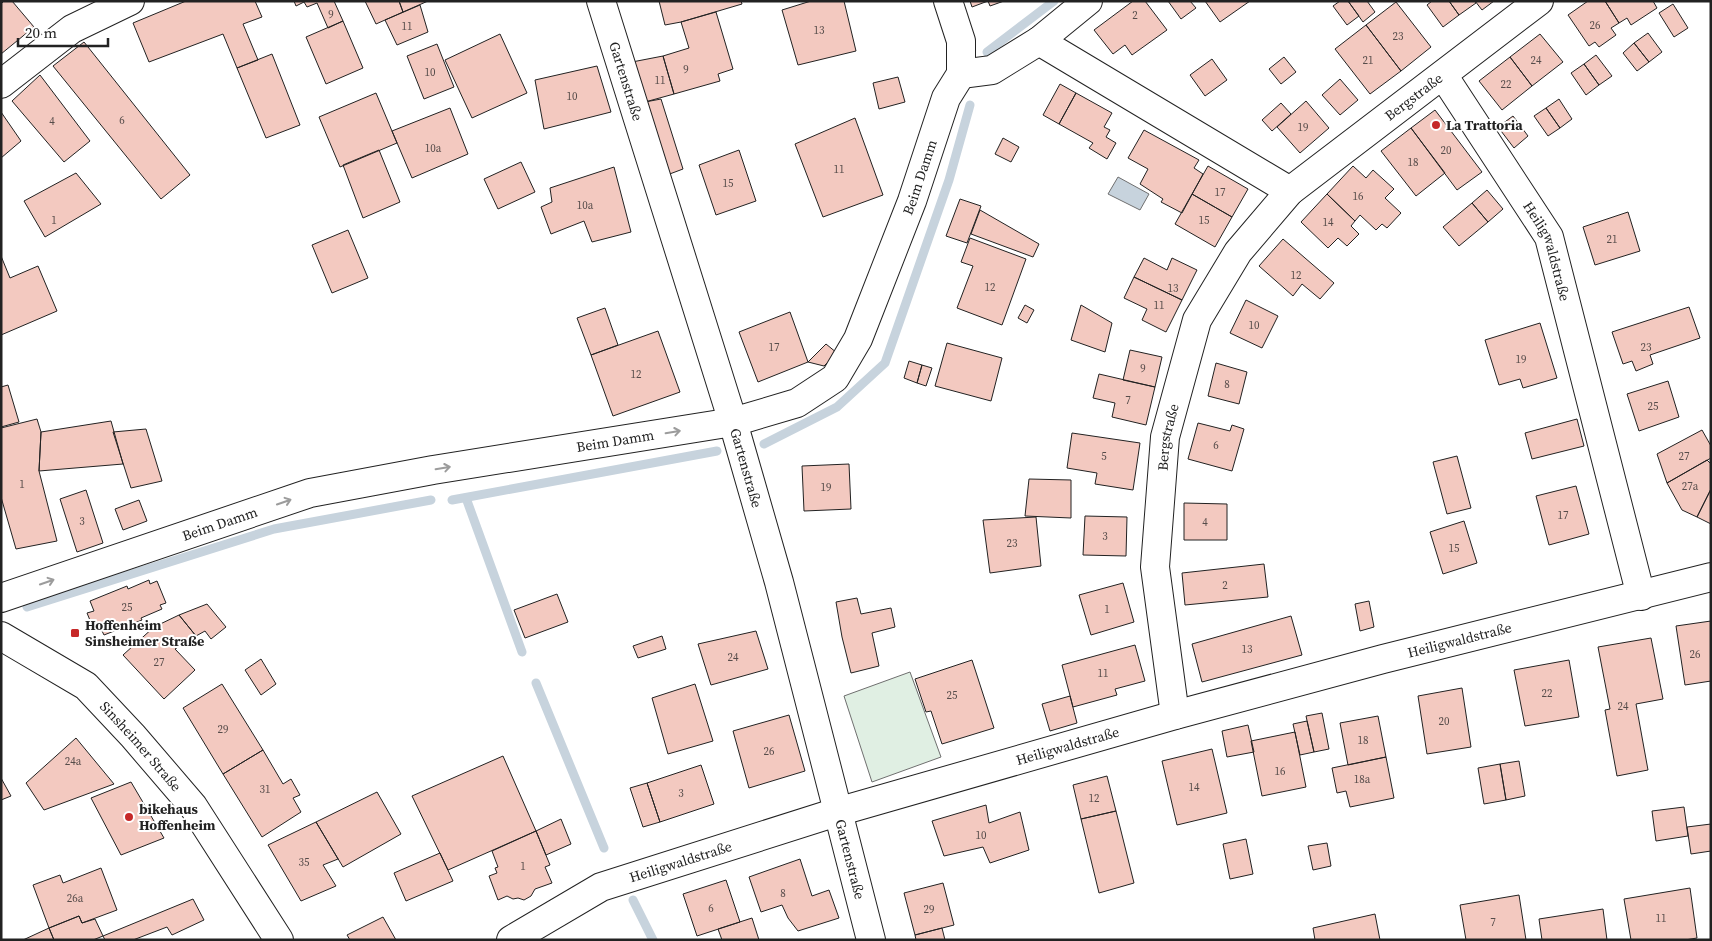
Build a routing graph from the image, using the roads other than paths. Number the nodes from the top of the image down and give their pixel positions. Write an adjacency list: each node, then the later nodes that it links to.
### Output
1 (130, 1): 9 (street)
2 (601, 1): 11 (street, Gartenstraße)
3 (948, 1): 7 (street)
4 (1088, 1): 6 (street)
5 (1539, 1): 8 (street, Bergstraße)
6 (1039, 42): 7 (street); 10 (street)
7 (962, 74): 11 (street, Beim Damm)
8 (1442, 75): 10 (street, Bergstraße); 13 (street, Heiligwaldstraße)
9 (1, 84)
10 (1290, 191): 16 (street, Bergstraße)
11 (733, 422): 14 (street, Beim Damm, one-way to 11); 17 (street, Gartenstraße)
12 (1711, 577): 13 (street, Heiligwaldstraße)
13 (1641, 596): 16 (street, Heiligwaldstraße)
14 (1, 598)
15 (1, 636): 18 (street, Sinsheimer Straße)
16 (1175, 715): 17 (street, Heiligwaldstraße)
17 (837, 812): 19 (street, Heiligwaldstraße); 20 (street, Gartenstraße)
18 (279, 940)
19 (511, 940)
20 (871, 940)

